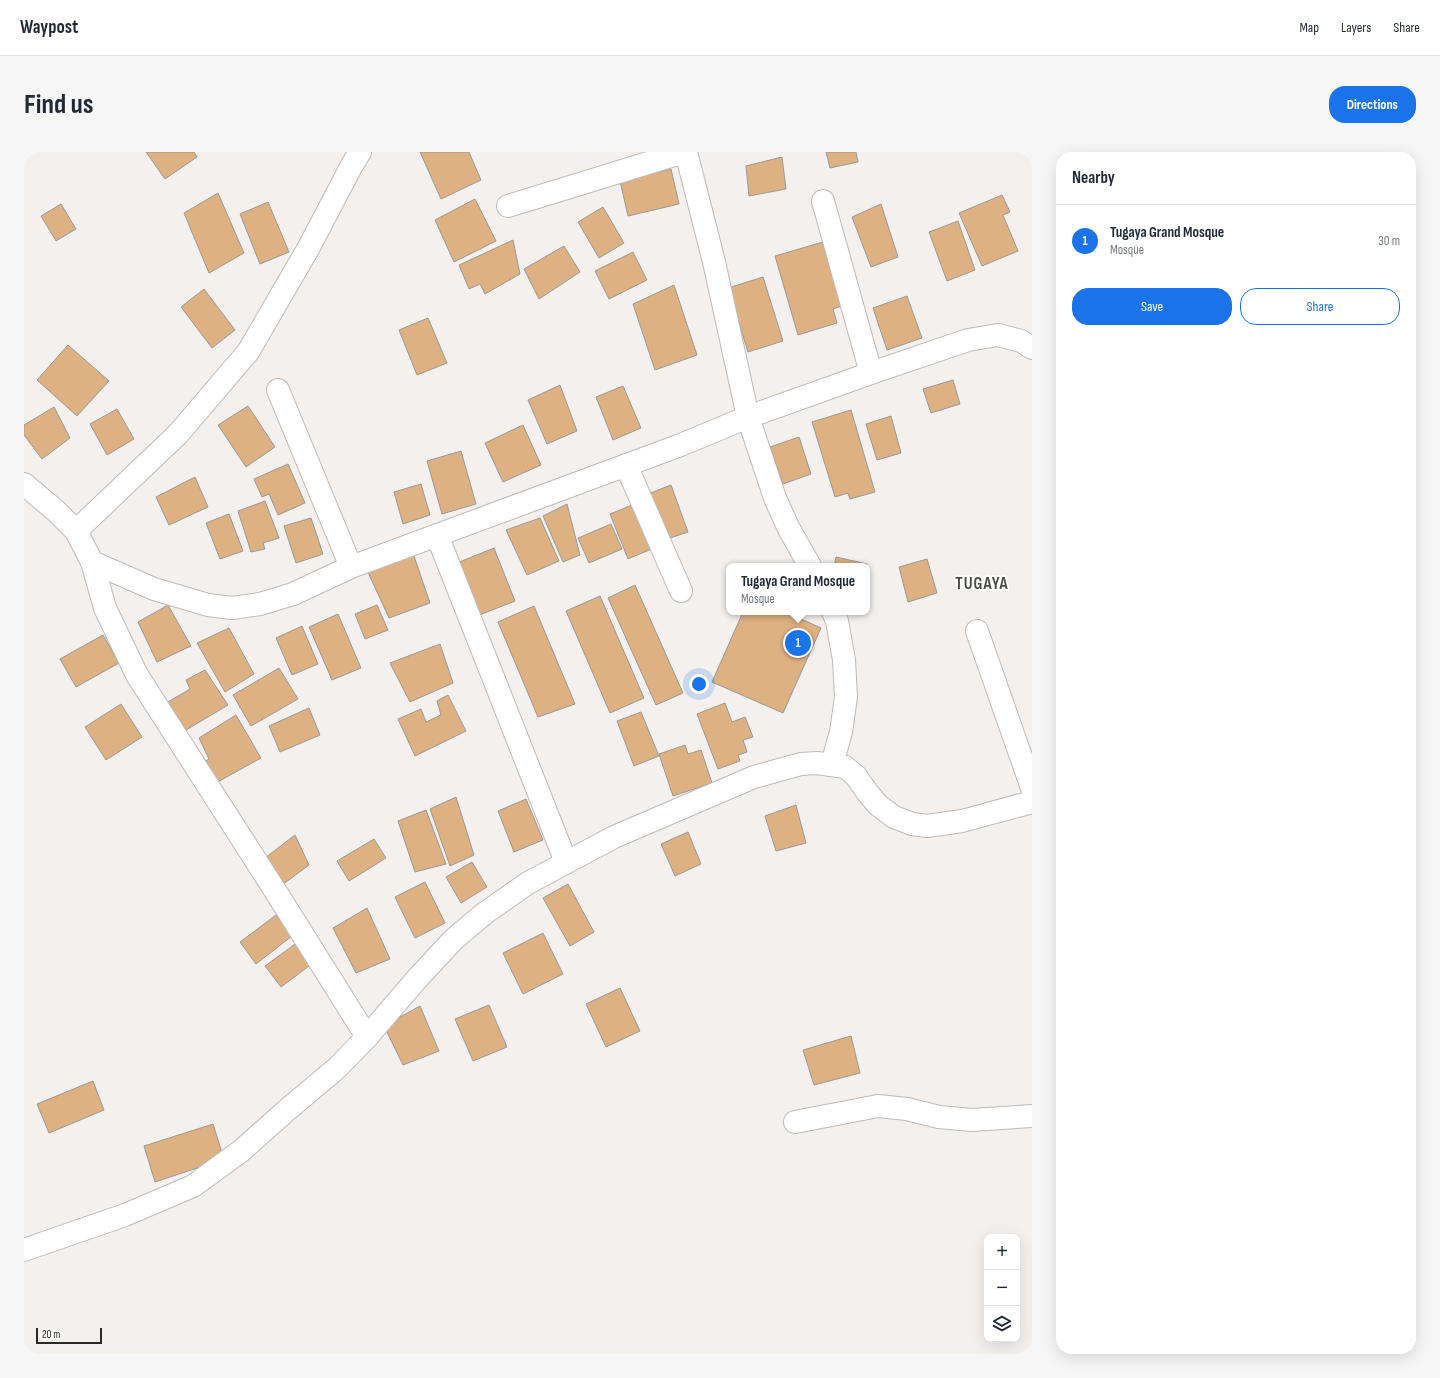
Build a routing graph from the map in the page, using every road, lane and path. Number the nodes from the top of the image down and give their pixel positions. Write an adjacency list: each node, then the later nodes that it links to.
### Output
1 (360, 152): 11 (street)
2 (685, 152): 4 (street); 8 (street)
3 (823, 201): 6 (street)
4 (508, 206)
5 (1032, 348): 6 (street)
6 (871, 373): 8 (street)
7 (278, 390): 15 (street)
8 (748, 418): 9 (street); 14 (street)
9 (626, 465): 12 (street); 16 (street)
10 (24, 484): 11 (street)
11 (76, 531): 13 (street)
12 (437, 535): 15 (street); 22 (street)
13 (92, 562): 15 (street); 23 (street)
14 (808, 563)
15 (351, 567)
16 (681, 591)
17 (834, 615): 19 (street)
18 (977, 631): 20 (street)
19 (832, 764): 21 (street); 22 (street)
20 (1032, 788)
21 (1032, 802)
22 (566, 862): 23 (street)
23 (367, 1037): 26 (street)
24 (1032, 1116): 25 (street)
25 (795, 1122)
26 (24, 1250)

